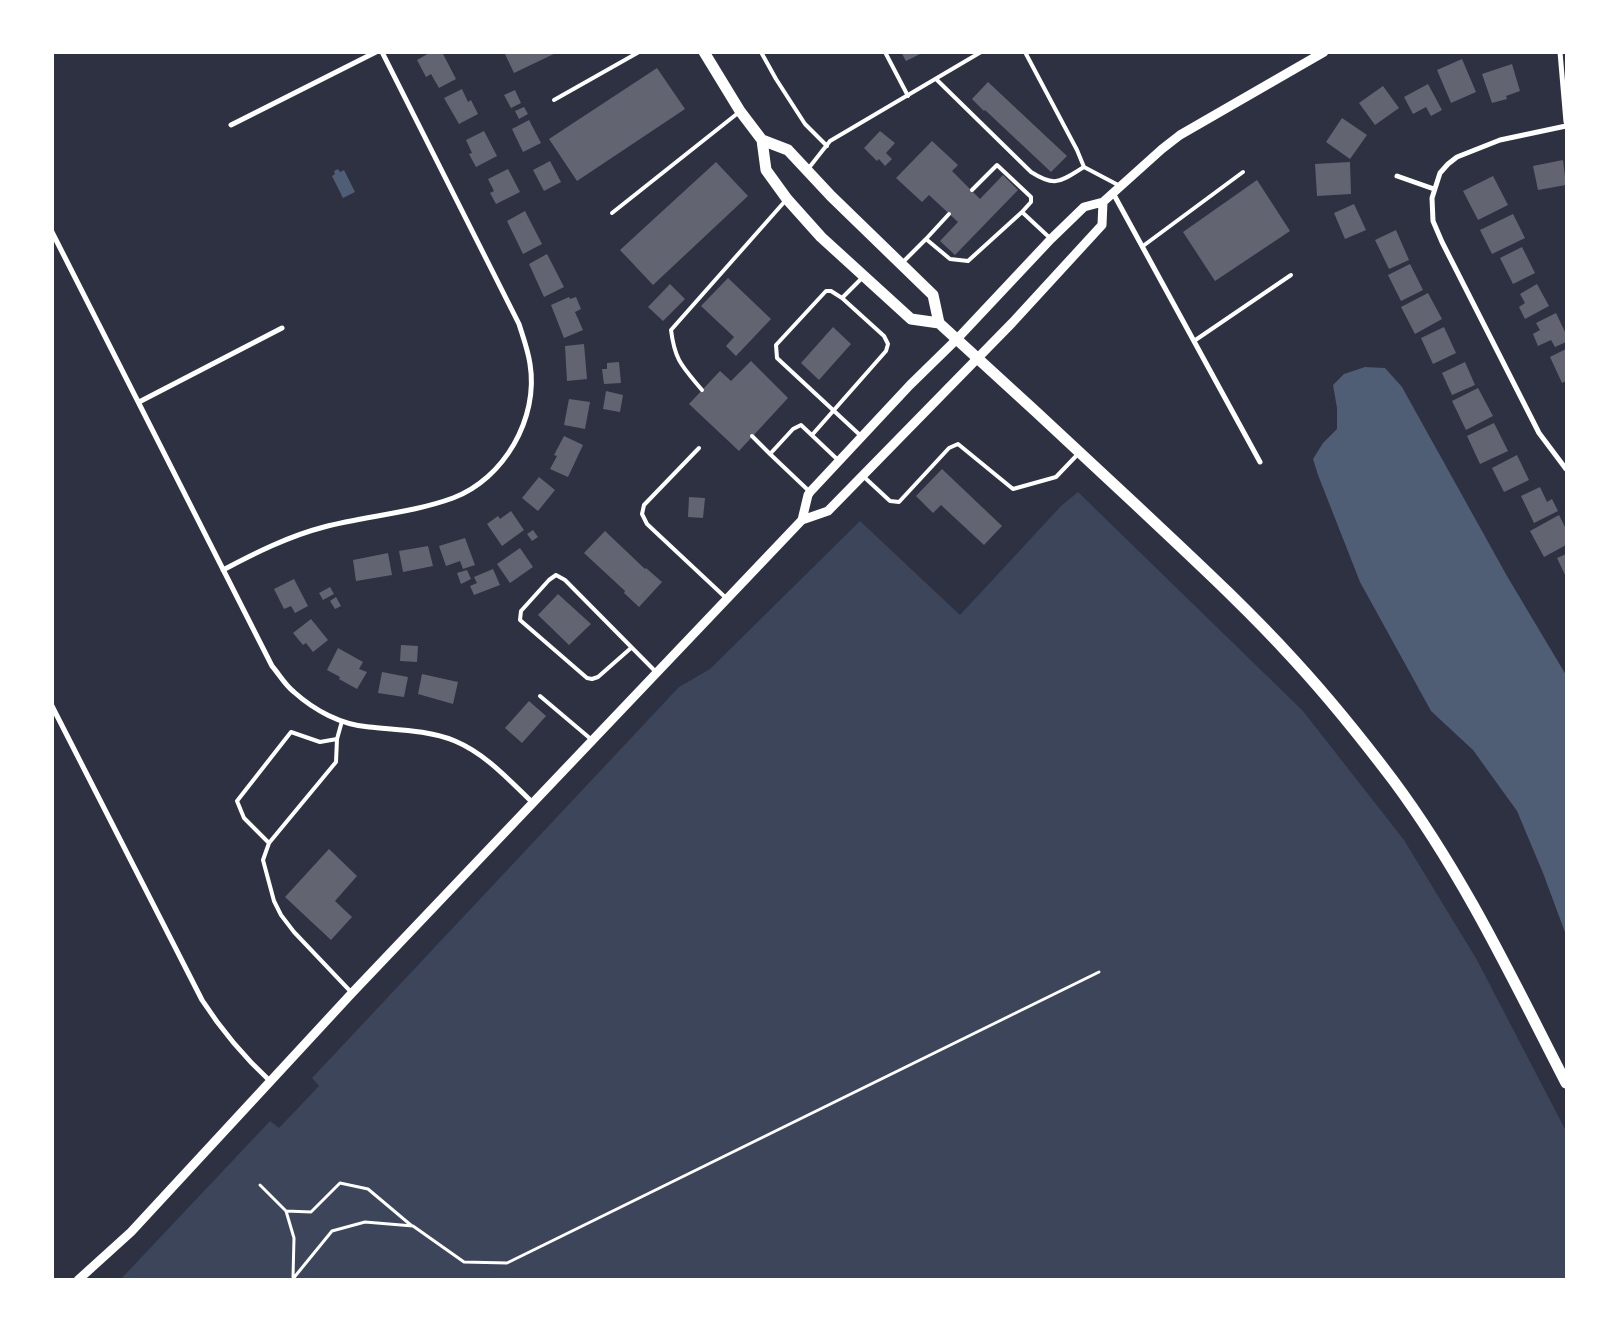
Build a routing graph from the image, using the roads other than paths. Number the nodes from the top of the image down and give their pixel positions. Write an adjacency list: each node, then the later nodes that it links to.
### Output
1 (376, 52): 16 (street)
2 (382, 52): 61 (street)
3 (639, 52): 13 (lane)
4 (704, 52): 14 (main road)
5 (761, 52): 19 (lane)
6 (885, 52): 12 (lane)
7 (981, 52): 11 (lane)
8 (1025, 52): 20 (lane)
9 (1324, 52): 24 (street)
10 (1560, 52): 15 (street)
11 (936, 79): 12 (lane); 20 (lane)
12 (908, 96): 19 (lane)
13 (554, 100)
14 (740, 111): 18 (main road); 31 (lane)
15 (1566, 122)
16 (231, 125)
17 (1566, 126): 25 (street)
18 (762, 140): 21 (main road); 28 (main road)
19 (827, 146): 21 (lane)
20 (1084, 166): 24 (lane)
21 (806, 171): 37 (main road)
22 (1243, 172): 36 (lane)
23 (1397, 176): 25 (street)
24 (1120, 186): 27 (street)
25 (1434, 189): 57 (street)
26 (972, 190): 30 (lane)
27 (1113, 193): 29 (street); 36 (street)
28 (787, 199): 39 (main road); 46 (lane)
29 (1103, 202): 35 (street); 45 (street)
30 (1022, 212): 34 (lane); 35 (lane)
31 (612, 213)
32 (949, 214): 34 (lane)
33 (52, 232): 47 (street)
34 (926, 239): 37 (lane)
35 (1051, 239): 43 (street)
36 (1144, 246): 44 (street)
37 (901, 264): 41 (main road)
38 (1291, 275): 44 (lane)
39 (864, 276): 40 (lane); 41 (main road)
40 (842, 298): 48 (lane); 48 (lane)
41 (939, 323): 43 (main road)
42 (282, 328): 47 (street)
43 (957, 339): 45 (main road); 51 (street)
44 (1194, 342): 56 (street)
45 (977, 358): 53 (main road); 58 (street)
46 (702, 390)
47 (139, 402): 61 (street)
48 (833, 410): 49 (lane); 51 (lane)
49 (812, 435): 54 (lane); 55 (lane)
50 (752, 436): 54 (lane)
51 (861, 436): 55 (street)
52 (699, 448): 62 (lane)
53 (1080, 452): 58 (lane); 74 (main road)
54 (770, 454): 59 (lane)
55 (838, 460): 59 (street)
56 (1260, 462)
57 (1566, 469)
58 (863, 475): 60 (street)
59 (810, 492): 60 (street)
60 (802, 520): 62 (street)
61 (223, 570): 67 (street)
62 (726, 598): 64 (street)
63 (631, 648): 63 (lane); 64 (lane)
64 (656, 672): 69 (street)
65 (540, 696): 69 (lane)
66 (52, 706): 73 (street)
67 (342, 721): 68 (lane); 70 (street)
68 (337, 739): 71 (lane); 71 (lane)
69 (592, 740): 70 (street)
70 (533, 803): 72 (street)
71 (269, 843): 72 (lane)
72 (352, 993): 73 (street)
73 (270, 1081): 75 (street)
74 (1566, 1083)
75 (78, 1280)

